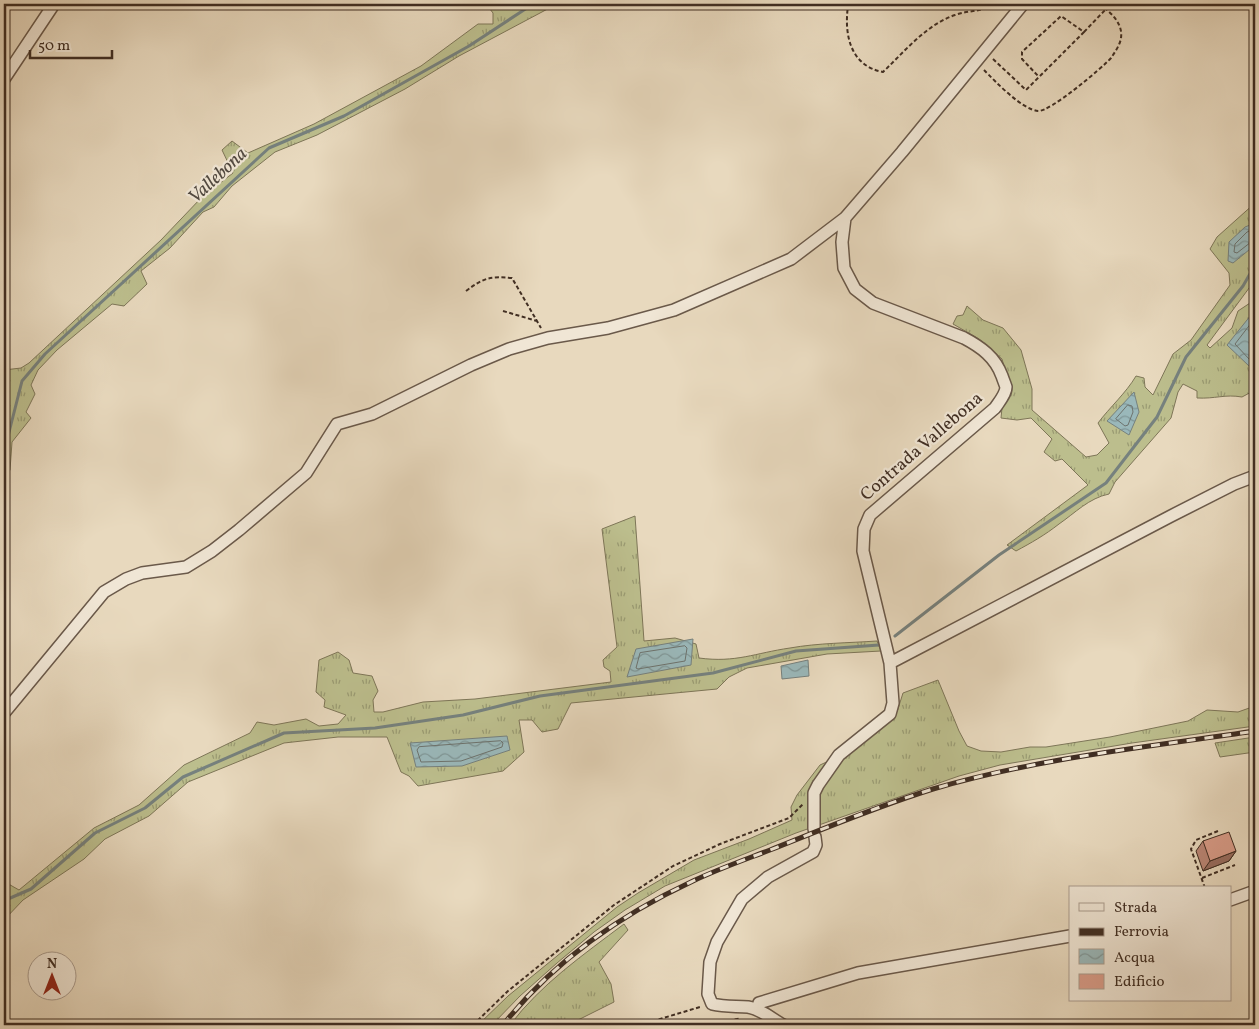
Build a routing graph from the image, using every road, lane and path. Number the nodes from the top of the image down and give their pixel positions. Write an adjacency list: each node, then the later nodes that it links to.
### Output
1 (54, 4): 11 (street)
2 (850, 4): 3 (path)
3 (995, 4)
4 (1023, 4): 8 (street)
5 (1100, 4): 6 (path)
6 (1106, 9): 7 (path); 9 (path)
7 (1084, 32): 10 (path); 10 (path)
8 (985, 52): 9 (street); 10 (path)
9 (976, 62): 12 (street)
10 (1039, 77)
11 (4, 78)
12 (845, 218): 16 (street); 18 (street, Contrada Vallebona)
13 (466, 291): 15 (path)
14 (503, 311): 15 (path)
15 (537, 321): 16 (path)
16 (548, 338): 19 (street)
17 (1255, 476): 18 (street)
18 (890, 663): 20 (street, Contrada Vallebona)
19 (4, 713)
20 (814, 793): 28 (street); 30 (path)
21 (1218, 831): 23 (path)
22 (1235, 864): 23 (path)
23 (1202, 878): 24 (path)
24 (1204, 886)
25 (1255, 891): 26 (street)
26 (1232, 899)
27 (1069, 936): 29 (street)
28 (712, 1004): 29 (street); 31 (path)
29 (758, 1010): 32 (street)
30 (474, 1025)
31 (640, 1025)
32 (783, 1025)

